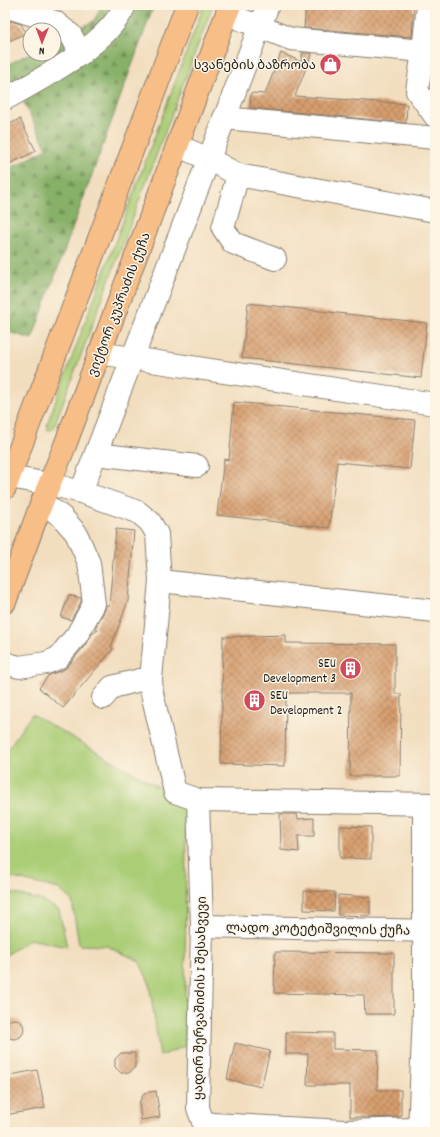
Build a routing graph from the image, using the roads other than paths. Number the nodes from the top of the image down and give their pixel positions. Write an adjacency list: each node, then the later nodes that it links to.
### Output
1 (125, 5): 9 (street)
2 (187, 5): 24 (main road)
3 (268, 5): 7 (street)
4 (428, 5): 8 (street)
5 (5, 6): 9 (street)
6 (229, 9): 7 (street); 14 (main road, ვიქტორ კუპრაძის ქუჩა)
7 (260, 26): 8 (street); 12 (street)
8 (424, 51): 11 (street)
9 (81, 54): 10 (street)
10 (5, 99)
11 (435, 116)
12 (224, 118): 13 (street); 15 (street)
13 (435, 138)
14 (178, 146): 15 (street); 19 (main road, ვიქტორ კუპრაძის ქუჩა)
15 (209, 159): 16 (street); 20 (street)
16 (238, 174): 17 (street); 18 (street)
17 (435, 211)
18 (275, 259)
19 (99, 353): 20 (street); 26 (main road, ვიქტორ კუპრაძის ქუჩა)
20 (132, 358): 21 (street); 22 (street)
21 (435, 404)
22 (96, 454): 23 (street); 25 (street)
23 (197, 466)
24 (6, 481): 26 (street)
25 (81, 492): 26 (street); 27 (street)
26 (46, 493): 28 (main road, ვიქტორ კუპრაძის ქუჩა); 30 (street)
27 (160, 581): 29 (street); 31 (street)
28 (5, 602)
29 (435, 611)
30 (5, 663)
31 (151, 679): 32 (street); 33 (street)
32 (103, 698)
33 (198, 800): 34 (street); 35 (street, ყადირ შერვაშიძის I შესახვევი)
34 (429, 804): 36 (street, ყადირ შერვაშიძის I შესახვევი)
35 (202, 926): 36 (street, ლადო კოტეტიშვილის ქუჩა); 38 (street, ყადირ შერვაშიძის I შესახვევი)
36 (430, 931): 37 (street, ყადირ შერვაშიძის I შესახვევი)
37 (419, 1130): 38 (street, ყადირ შერვაშიძის I შესახვევი)
38 (345, 1132)

